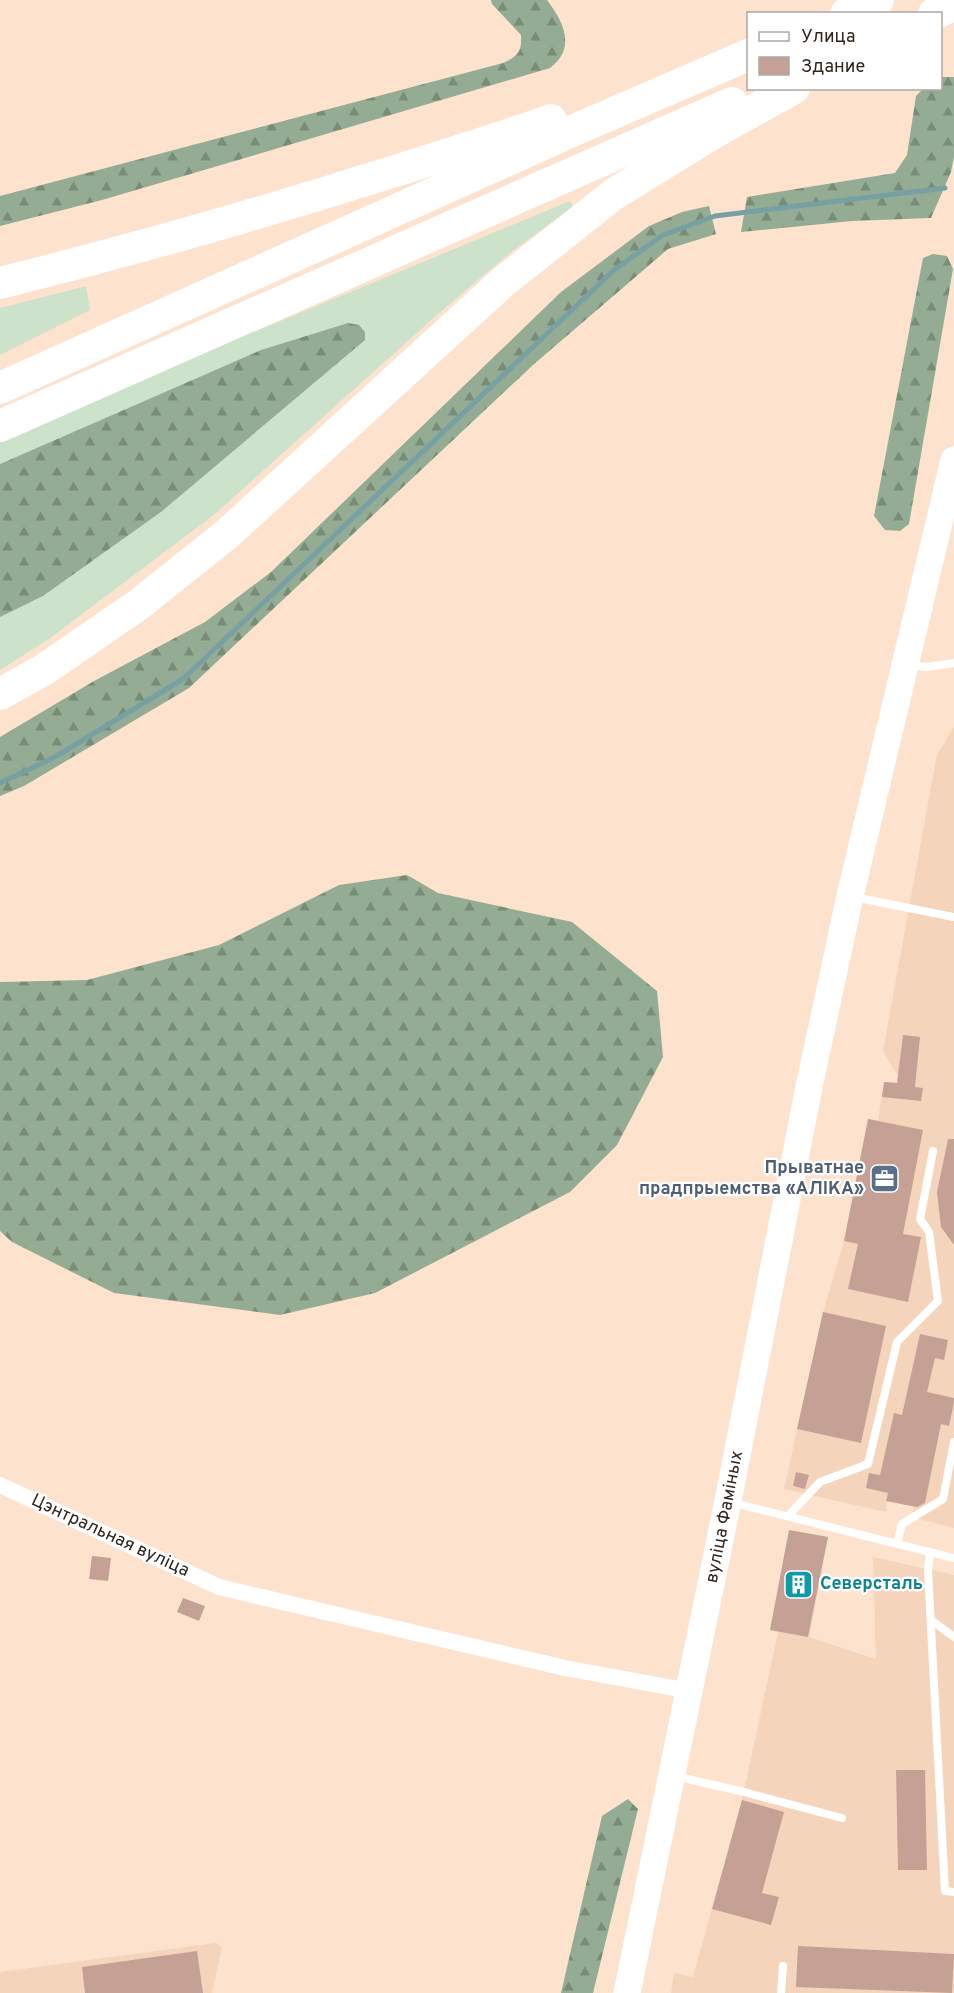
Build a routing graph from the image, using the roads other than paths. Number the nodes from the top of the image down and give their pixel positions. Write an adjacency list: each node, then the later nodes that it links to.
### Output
1 (954, 5): 2 (highway)
2 (938, 12)
3 (747, 48): 7 (highway)
4 (747, 55): 8 (highway)
5 (759, 90): 9 (highway)
6 (790, 90): 13 (highway)
7 (0, 283)
8 (0, 388)
9 (0, 426)
10 (954, 460): 12 (main road, вуліца Фаміных)
11 (954, 663): 12 (lane)
12 (904, 664): 14 (main road, вуліца Фаміных)
13 (0, 694)
14 (850, 896): 15 (lane); 19 (main road, вуліца Фаміных)
15 (954, 917)
16 (933, 1151): 20 (lane)
17 (954, 1442): 21 (lane)
18 (0, 1485): 26 (street, Цэнтральная вуліца)
19 (728, 1501): 20 (lane); 26 (main road, вуліца Фаміных)
20 (788, 1516): 21 (lane)
21 (897, 1544): 22 (lane)
22 (930, 1552): 23 (lane); 24 (lane)
23 (954, 1558)
24 (931, 1620): 25 (lane); 29 (lane)
25 (954, 1637)
26 (690, 1691): 27 (main road, вуліца Фаміных)
27 (671, 1776): 28 (lane); 31 (main road, вуліца Фаміных)
28 (842, 1818)
29 (954, 1892)
30 (783, 1966): 32 (lane)
31 (627, 1993)
32 (781, 1993)

